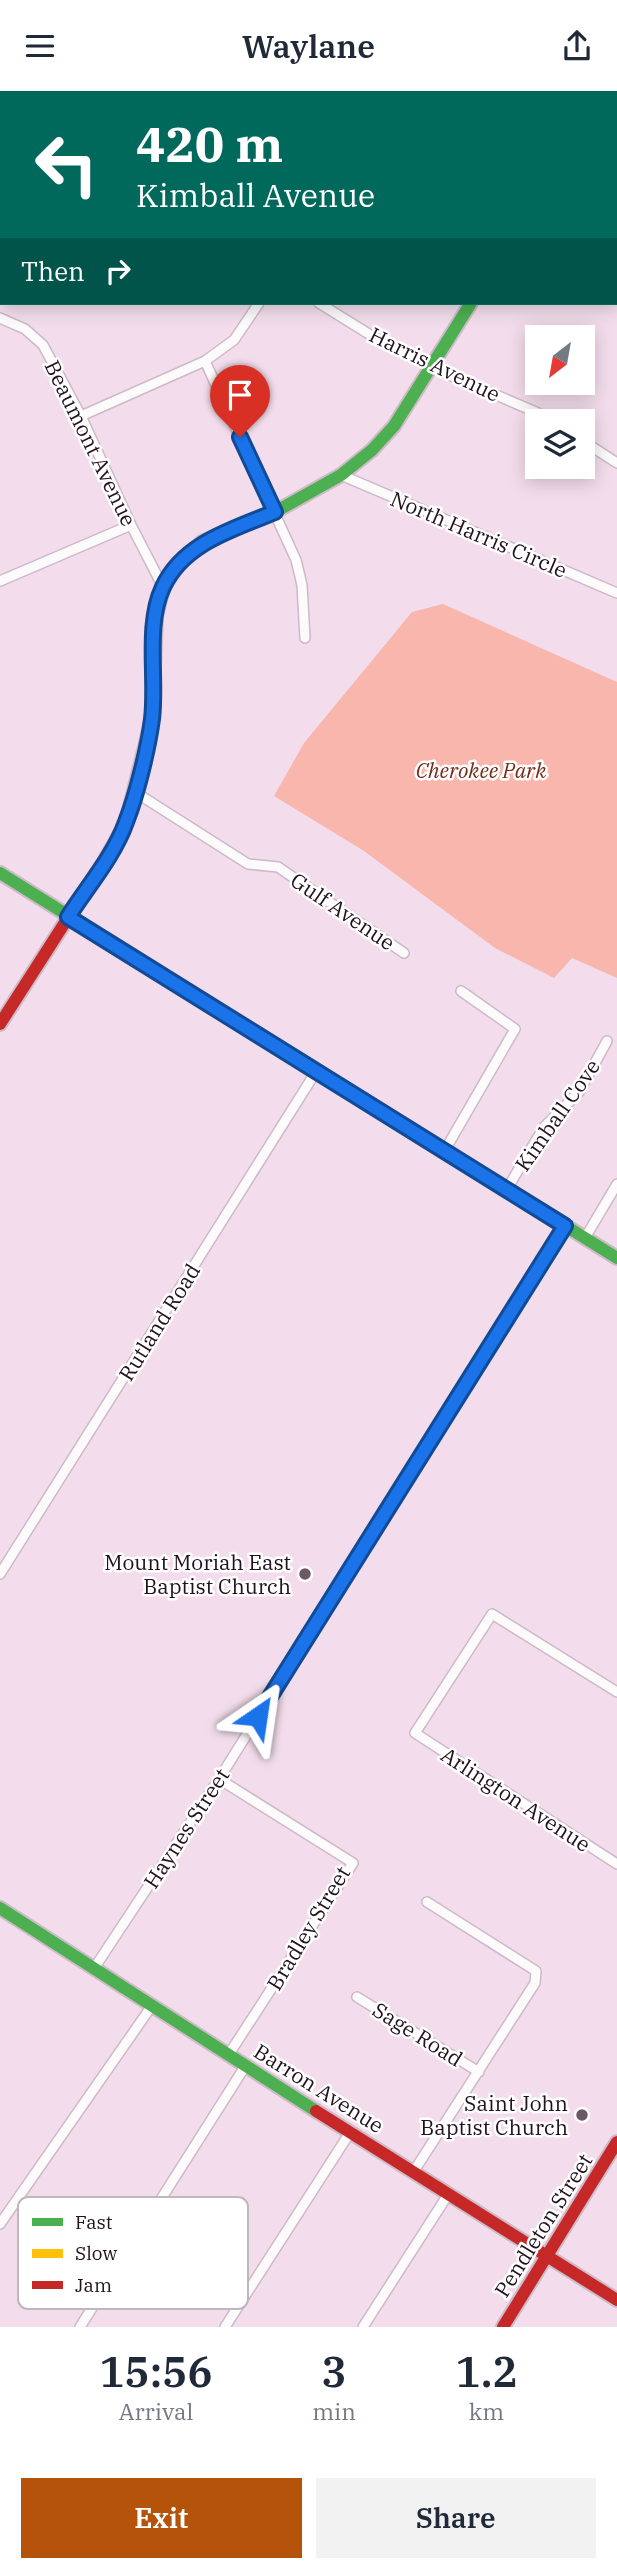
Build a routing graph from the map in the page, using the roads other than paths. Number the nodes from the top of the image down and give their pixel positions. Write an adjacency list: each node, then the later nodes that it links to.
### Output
1 (258, 305): 5 (street)
2 (322, 305): 6 (street, Harris Avenue)
3 (470, 305): 6 (main road)
4 (0, 317): 8 (street, Beaumont Avenue)
5 (205, 361): 8 (street); 12 (street)
6 (430, 367): 7 (street, Harris Avenue); 11 (main road)
7 (529, 409)
8 (81, 416): 13 (street, Beaumont Avenue)
9 (595, 449): 10 (street)
10 (617, 463)
11 (341, 475): 12 (main road); 16 (street, North Harris Circle)
12 (275, 512): 15 (main road); 17 (street)
13 (131, 525): 14 (street); 15 (street, Beaumont Avenue)
14 (0, 581)
15 (163, 587): 18 (main road)
16 (617, 593)
17 (305, 638)
18 (135, 792): 20 (main road); 21 (street, Gulf Avenue)
19 (0, 873): 20 (main road)
20 (68, 917): 23 (main road); 25 (main road)
21 (404, 953)
22 (461, 991): 26 (street)
23 (0, 1024)
24 (607, 1041): 28 (street, Kimball Cove)
25 (317, 1070): 26 (main road); 32 (street, Rutland Road)
26 (445, 1150): 28 (main road)
27 (617, 1184): 30 (street)
28 (507, 1189): 29 (main road)
29 (565, 1226): 30 (main road); 34 (street, Haynes Street)
30 (584, 1238): 31 (main road)
31 (617, 1258)
32 (0, 1574)
33 (617, 1692): 35 (street, Arlington Avenue)
34 (219, 1779): 38 (street, Haynes Street); 41 (street, Bradley Street)
35 (617, 1864)
36 (427, 1902): 43 (street)
37 (0, 1907): 38 (main road, Barron Avenue)
38 (95, 1967): 40 (main road, Barron Avenue)
39 (357, 1997): 43 (street, Sage Road)
40 (151, 2007): 41 (main road, Barron Avenue); 48 (street)
41 (229, 2055): 42 (main road, Barron Avenue)
42 (246, 2065): 44 (main road, Barron Avenue); 49 (street)
43 (479, 2071): 46 (street)
44 (351, 2131): 46 (main road, Barron Avenue); 53 (street)
45 (617, 2142): 52 (main road, Pendleton Street)
46 (414, 2171): 47 (main road, Barron Avenue)
47 (449, 2193): 52 (main road, Barron Avenue); 59 (street)
48 (19, 2197)
49 (162, 2197)
50 (18, 2198): 51 (street)
51 (0, 2224)
52 (548, 2255): 54 (main road, Barron Avenue); 60 (main road, Pendleton Street)
53 (248, 2291)
54 (617, 2300)
55 (91, 2309): 57 (street)
56 (237, 2309): 58 (street)
57 (80, 2327)
58 (225, 2327)
59 (363, 2327)
60 (503, 2327)

